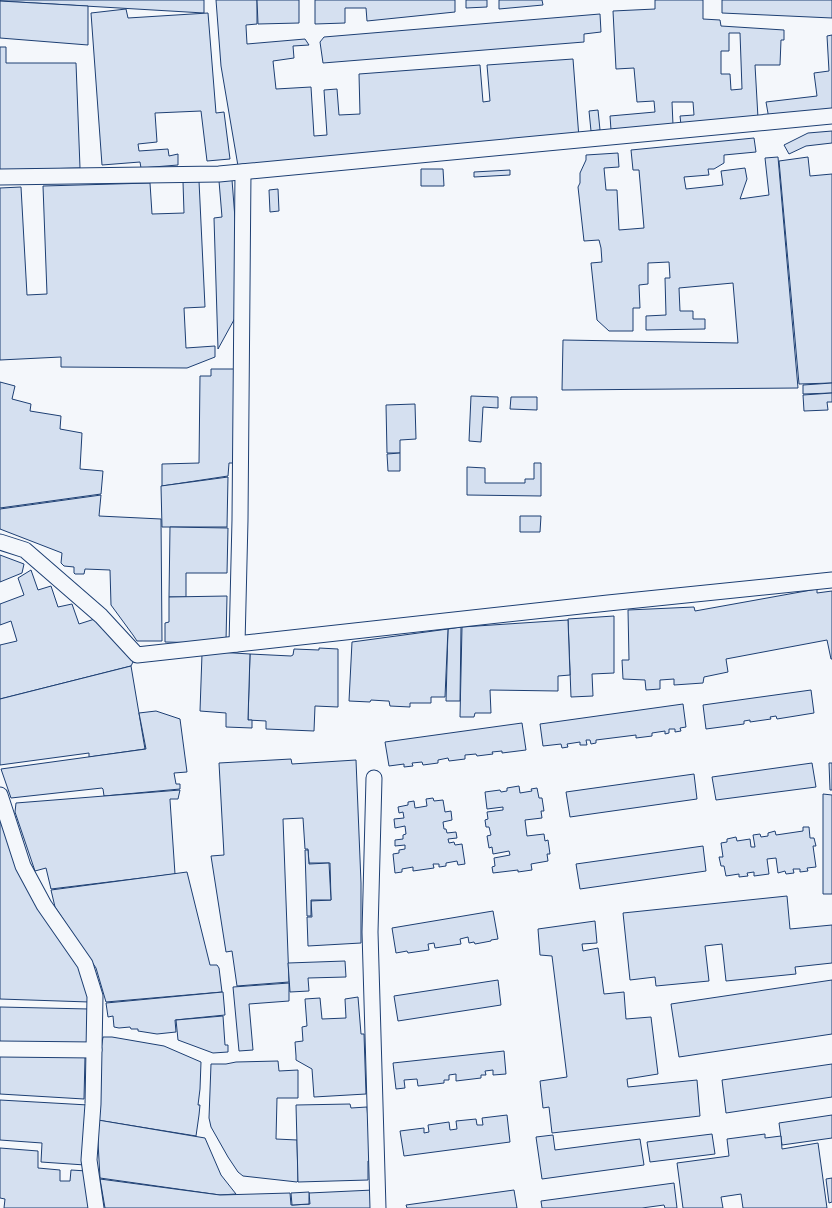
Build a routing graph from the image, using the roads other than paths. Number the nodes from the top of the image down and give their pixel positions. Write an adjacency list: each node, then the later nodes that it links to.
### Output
1 (832, 116): 2 (street)
2 (243, 172): 3 (street); 6 (street)
3 (0, 177)
4 (0, 542): 6 (street)
5 (832, 580): 6 (street)
6 (236, 644)
7 (374, 778): 12 (street)
8 (0, 794): 10 (street)
9 (0, 1048): 10 (street)
10 (94, 1050): 11 (street)
11 (96, 1208)
12 (378, 1208)

